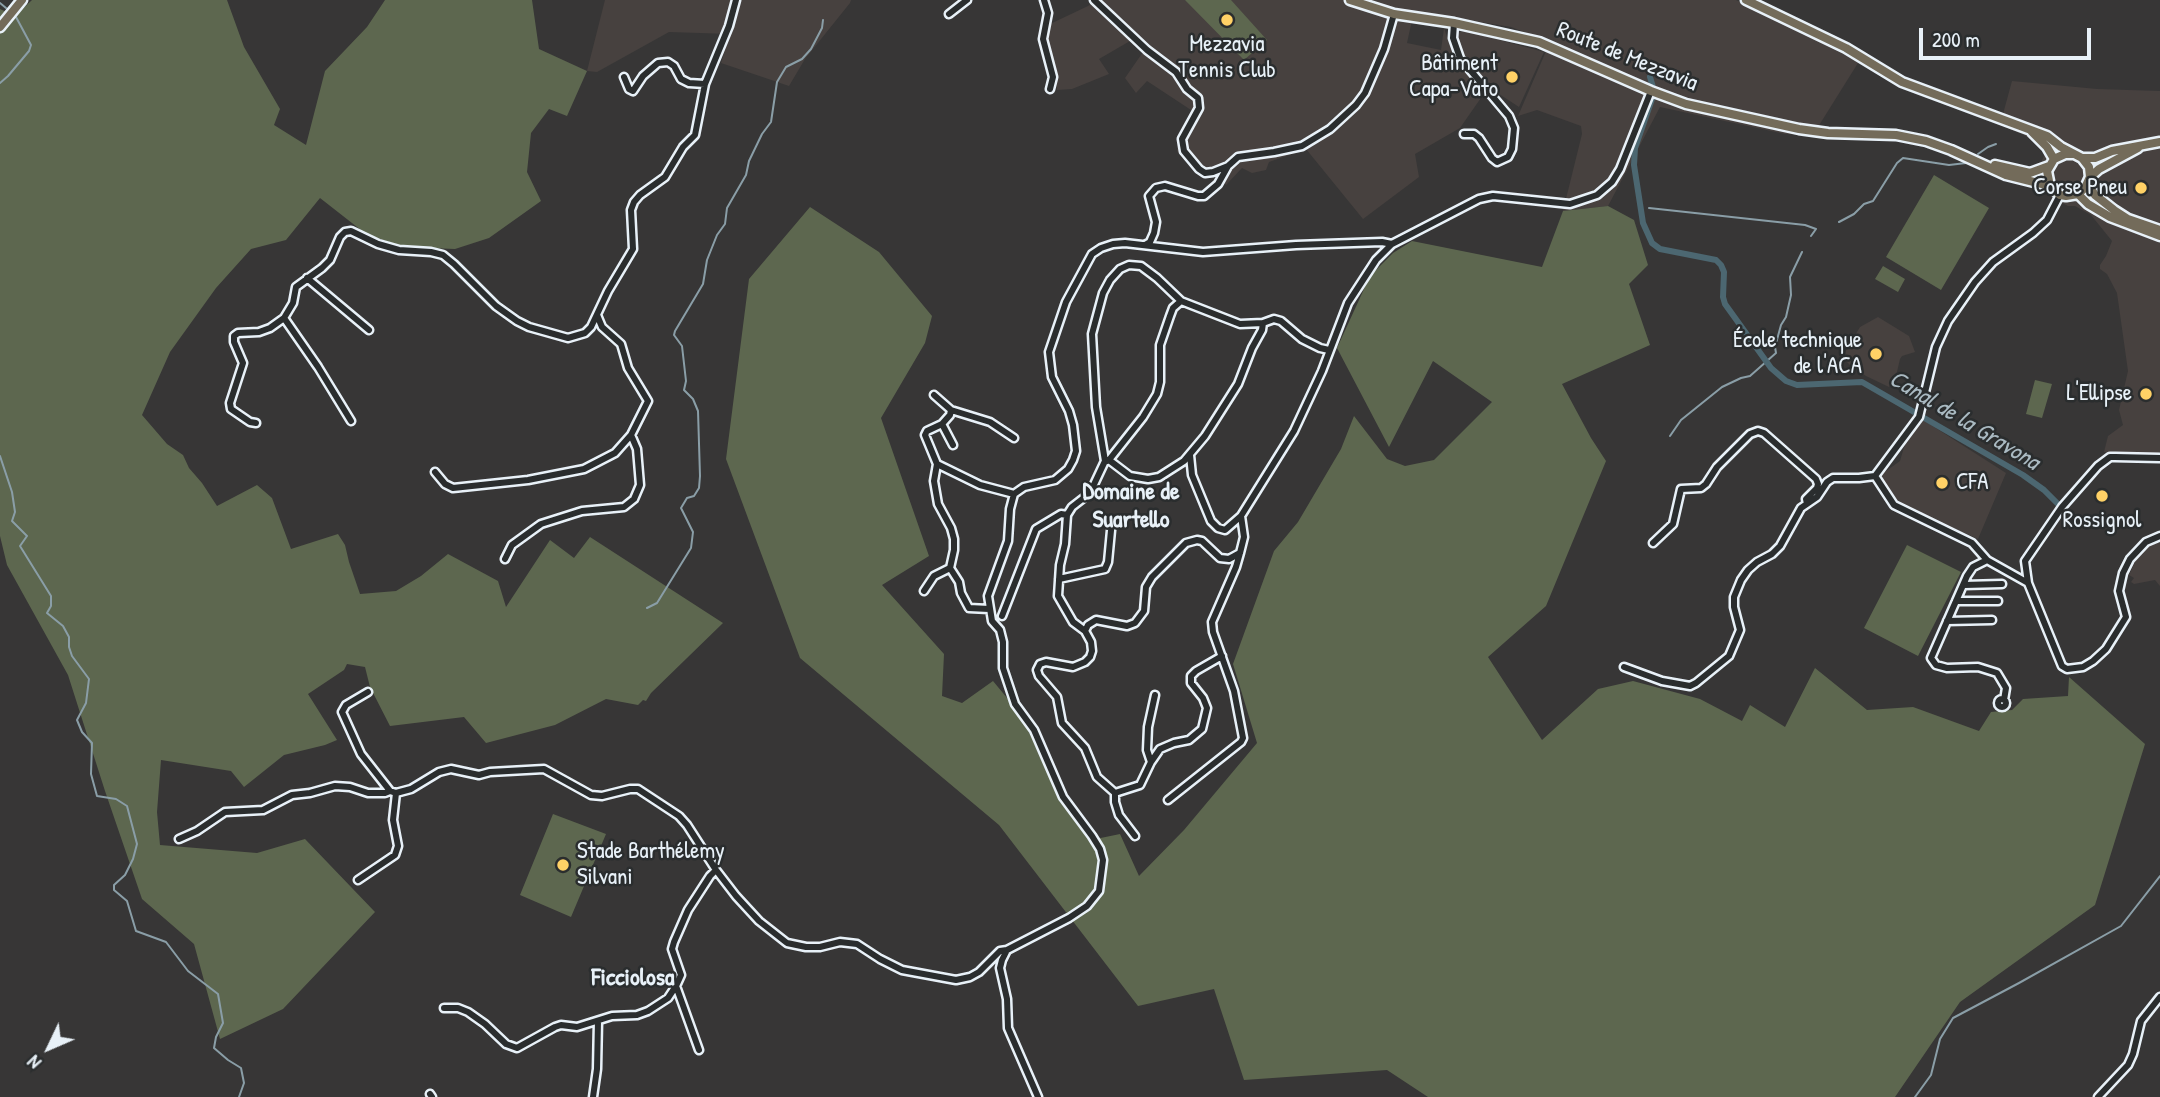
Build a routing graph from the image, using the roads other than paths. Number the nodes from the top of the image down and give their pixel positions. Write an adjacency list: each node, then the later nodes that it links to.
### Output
1 (22, 0): 11 (main road)
2 (736, 0): 13 (street)
3 (967, 0): 8 (street)
4 (1044, 0): 14 (street)
5 (1094, 0): 24 (street)
6 (1350, 0): 9 (main road, Route de Mezzavia)
7 (1746, 0): 16 (main road)
8 (949, 14)
9 (1394, 14): 10 (main road, Route de Mezzavia); 24 (street)
10 (1454, 23): 15 (main road, Route de Mezzavia); 17 (street)
11 (0, 27)
12 (624, 77): 13 (street)
13 (705, 84): 35 (street)
14 (1050, 89)
15 (1651, 92): 22 (main road, Route de Mezzavia); 31 (street)
16 (2030, 130): 20 (main road); 23 (main road)
17 (1464, 134)
18 (2160, 142): 19 (main road)
19 (2146, 144): 21 (main road); 25 (main road)
20 (2072, 154): 21 (main road); 23 (main road)
21 (2082, 158): 25 (main road)
22 (1972, 159): 23 (main road, Route de Mezzavia); 26 (main road, Route de Mezzavia)
23 (2051, 163): 26 (main road)
24 (1228, 166): 32 (street)
25 (2089, 181): 28 (main road); 29 (main road)
26 (2050, 186): 27 (main road)
27 (2060, 194): 28 (main road); 53 (street)
28 (2078, 194): 30 (main road)
29 (2160, 230)
30 (2160, 236)
31 (1392, 244): 32 (street); 39 (street)
32 (1145, 245): 54 (street)
33 (307, 278): 35 (street); 36 (street); 38 (street)
34 (1181, 300): 37 (street); 50 (street); 50 (street)
35 (597, 315): 45 (street)
36 (284, 318): 42 (street); 43 (street)
37 (1263, 323): 39 (street); 48 (street)
38 (369, 330)
39 (1329, 350): 57 (street)
40 (934, 395): 41 (street)
41 (951, 410): 44 (street); 46 (street)
42 (351, 421)
43 (256, 423)
44 (942, 424): 47 (street); 51 (street)
45 (631, 435): 52 (street); 62 (street)
46 (1014, 438)
47 (953, 445)
48 (1190, 455): 50 (street); 57 (street)
49 (2160, 458): 64 (street)
50 (1107, 461): 56 (street)
51 (937, 464): 54 (street); 65 (street)
52 (435, 472)
53 (1875, 476): 55 (street); 63 (street)
54 (1014, 494): 74 (street)
55 (1807, 503): 60 (street); 80 (street)
56 (1067, 515): 67 (street); 75 (street)
57 (1241, 516): 61 (street)
58 (1112, 520): 67 (street)
59 (2160, 536): 68 (street)
60 (1654, 544)
61 (1240, 553): 78 (street); 79 (street)
62 (505, 559)
63 (1987, 560): 66 (street); 70 (street)
64 (2025, 561): 66 (street); 68 (street)
65 (950, 568): 71 (street); 74 (street)
66 (2015, 574): 68 (street)
67 (1059, 579): 78 (street)
68 (2028, 583)
69 (2002, 584): 70 (street)
70 (1964, 586): 72 (street)
71 (924, 591)
72 (1956, 601): 73 (street); 77 (street)
73 (1998, 601)
74 (989, 610): 92 (street)
75 (1002, 616)
76 (1992, 620): 77 (street)
77 (1947, 621): 83 (street)
78 (1085, 631): 86 (street)
79 (1222, 656): 84 (street); 87 (street)
80 (1625, 667)
81 (368, 692): 85 (street)
82 (1155, 695): 84 (street)
83 (2004, 700)
84 (1151, 762): 86 (street)
85 (393, 792): 89 (street); 90 (street); 91 (street)
86 (1115, 793): 88 (street)
87 (1168, 800)
88 (1135, 836)
89 (179, 839)
90 (716, 870): 92 (street); 93 (street)
91 (358, 880)
92 (1007, 950): 99 (street)
93 (676, 986): 96 (street); 97 (street)
94 (2160, 997): 100 (street)
95 (444, 1008): 96 (street)
96 (598, 1021): 98 (street)
97 (699, 1050)
98 (593, 1097)
99 (1038, 1097)
100 (2098, 1097)

